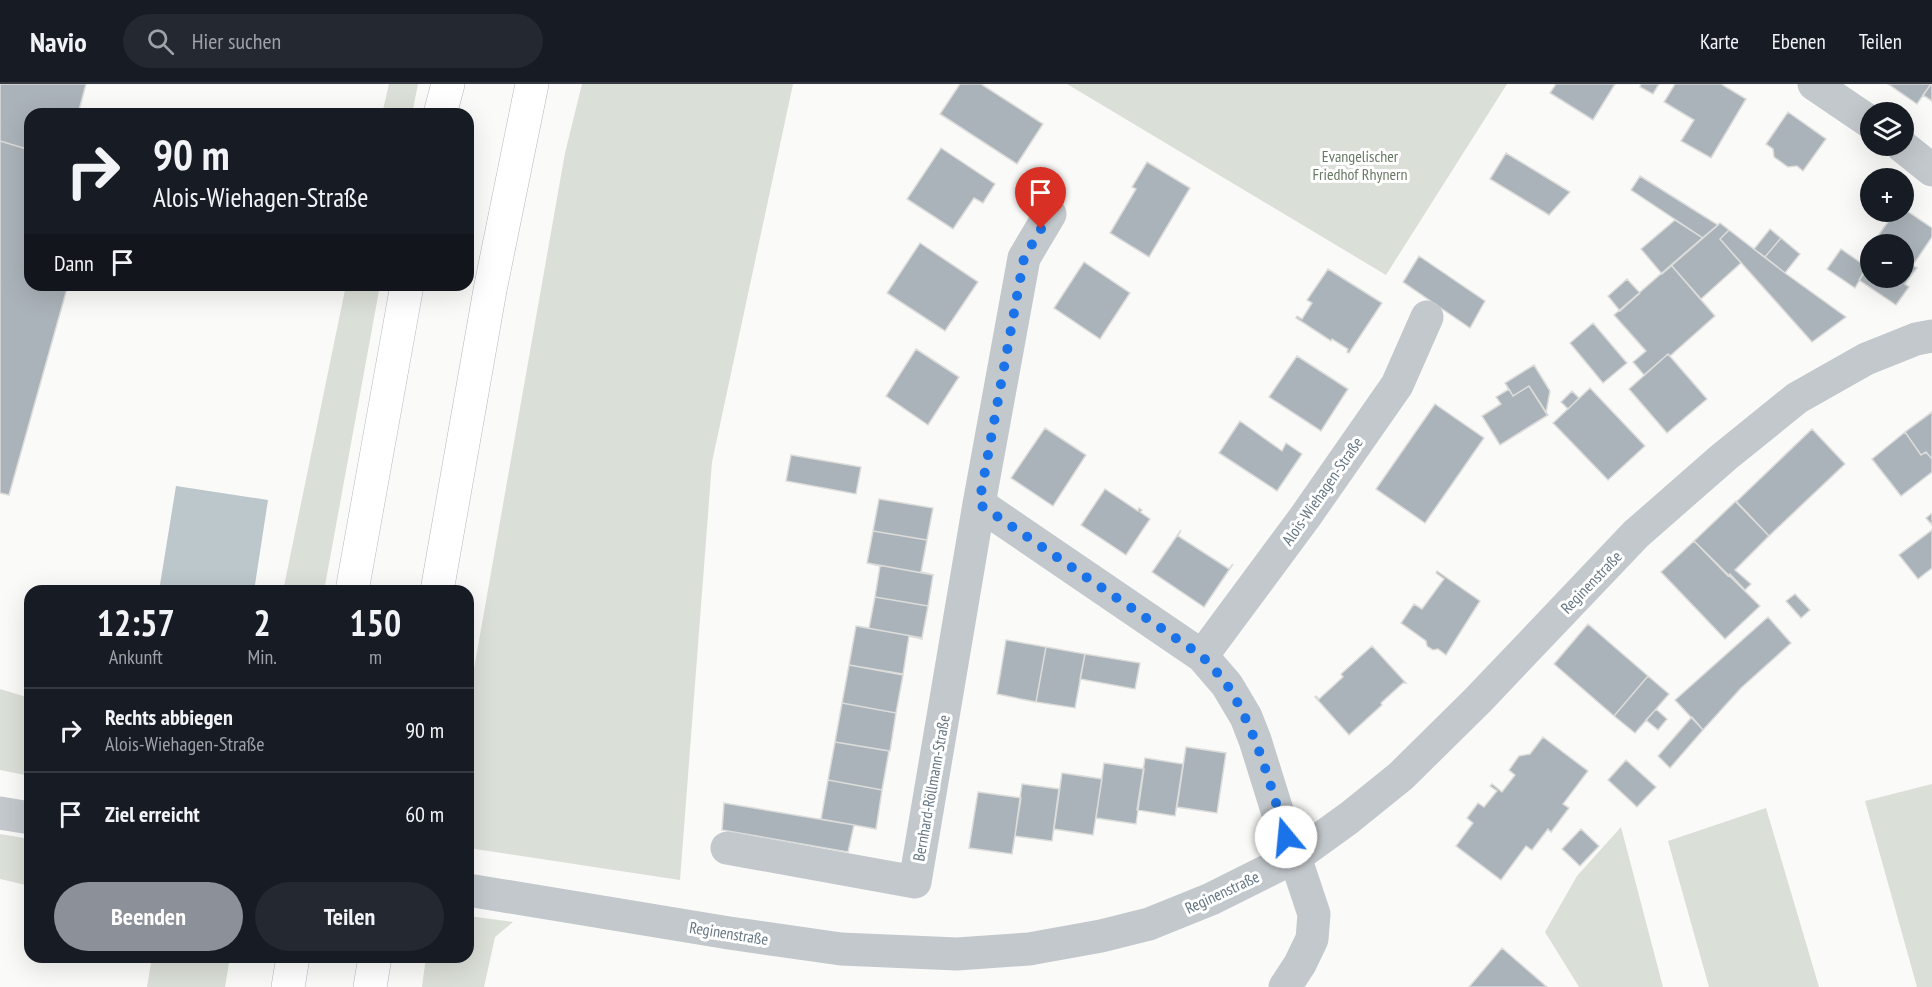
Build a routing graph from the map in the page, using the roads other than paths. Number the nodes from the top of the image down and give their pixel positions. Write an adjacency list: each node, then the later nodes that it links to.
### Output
1 (448, 84): 4 (highway)
2 (532, 84): 14 (highway)
3 (1814, 84): 5 (street)
4 (442, 108)
5 (1860, 115)
6 (1914, 156): 7 (street)
7 (1932, 170)
8 (1050, 214): 12 (street)
9 (406, 291): 13 (highway)
10 (1427, 317): 15 (street, Alois-Wiehagen-Straße)
11 (1932, 336): 19 (street, Reginenstraße)
12 (979, 504): 15 (street); 18 (street, Bernhard-Röllmann-Straße)
13 (353, 585)
14 (439, 585)
15 (1202, 656): 19 (street)
16 (0, 813): 17 (street)
17 (24, 817)
18 (727, 848)
19 (1295, 857): 20 (street, Reginenstraße); 25 (street)
20 (474, 891)
21 (292, 963): 23 (highway)
22 (374, 963): 24 (highway)
23 (288, 987)
24 (370, 987)
25 (1285, 987)

